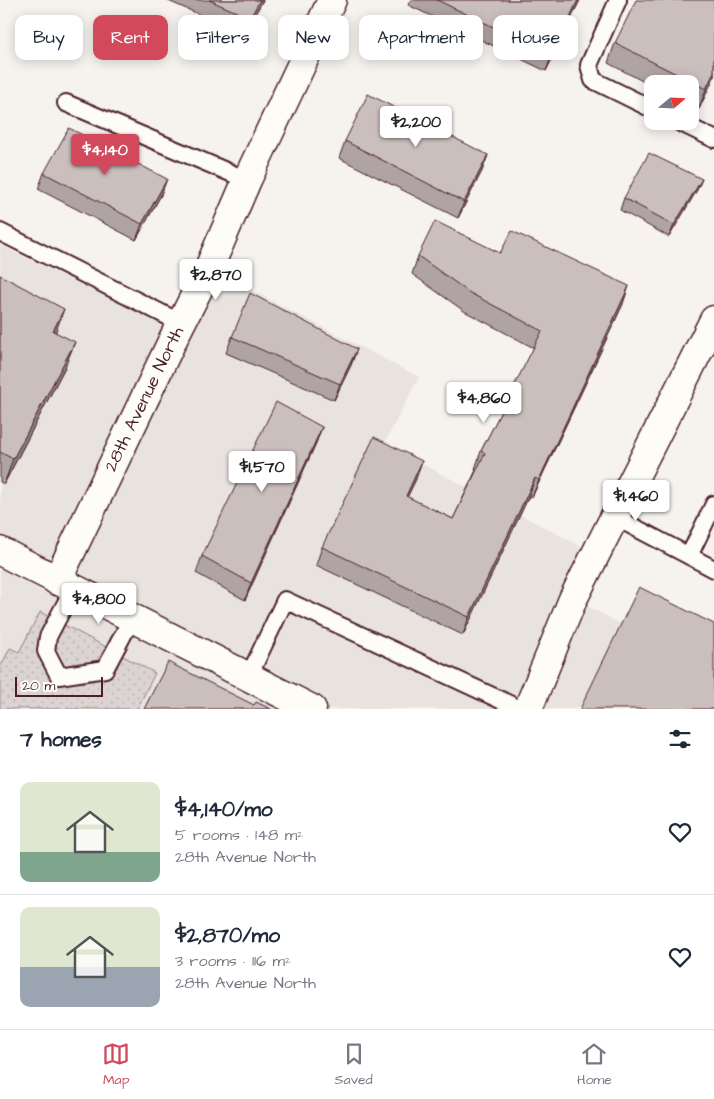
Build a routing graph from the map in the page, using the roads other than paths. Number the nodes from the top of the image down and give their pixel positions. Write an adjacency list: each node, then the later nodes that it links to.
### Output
1 (332, 0): 7 (main road, 28th Avenue North)
2 (618, 0): 4 (lane)
3 (66, 102): 7 (lane)
4 (644, 105)
5 (696, 130): 6 (lane)
6 (714, 139)
7 (247, 180): 10 (main road, 28th Avenue North)
8 (0, 232): 10 (lane)
9 (714, 320): 12 (main road)
10 (181, 323): 16 (main road, 28th Avenue North)
11 (714, 504): 14 (lane)
12 (615, 517): 14 (lane); 21 (main road)
13 (1, 552): 16 (main road)
14 (689, 556): 15 (lane)
15 (714, 569)
16 (65, 585): 17 (main road); 17 (lane)
17 (132, 618): 18 (main road)
18 (248, 678): 19 (main road); 20 (lane)
19 (312, 709)
20 (520, 709)
21 (528, 709)

